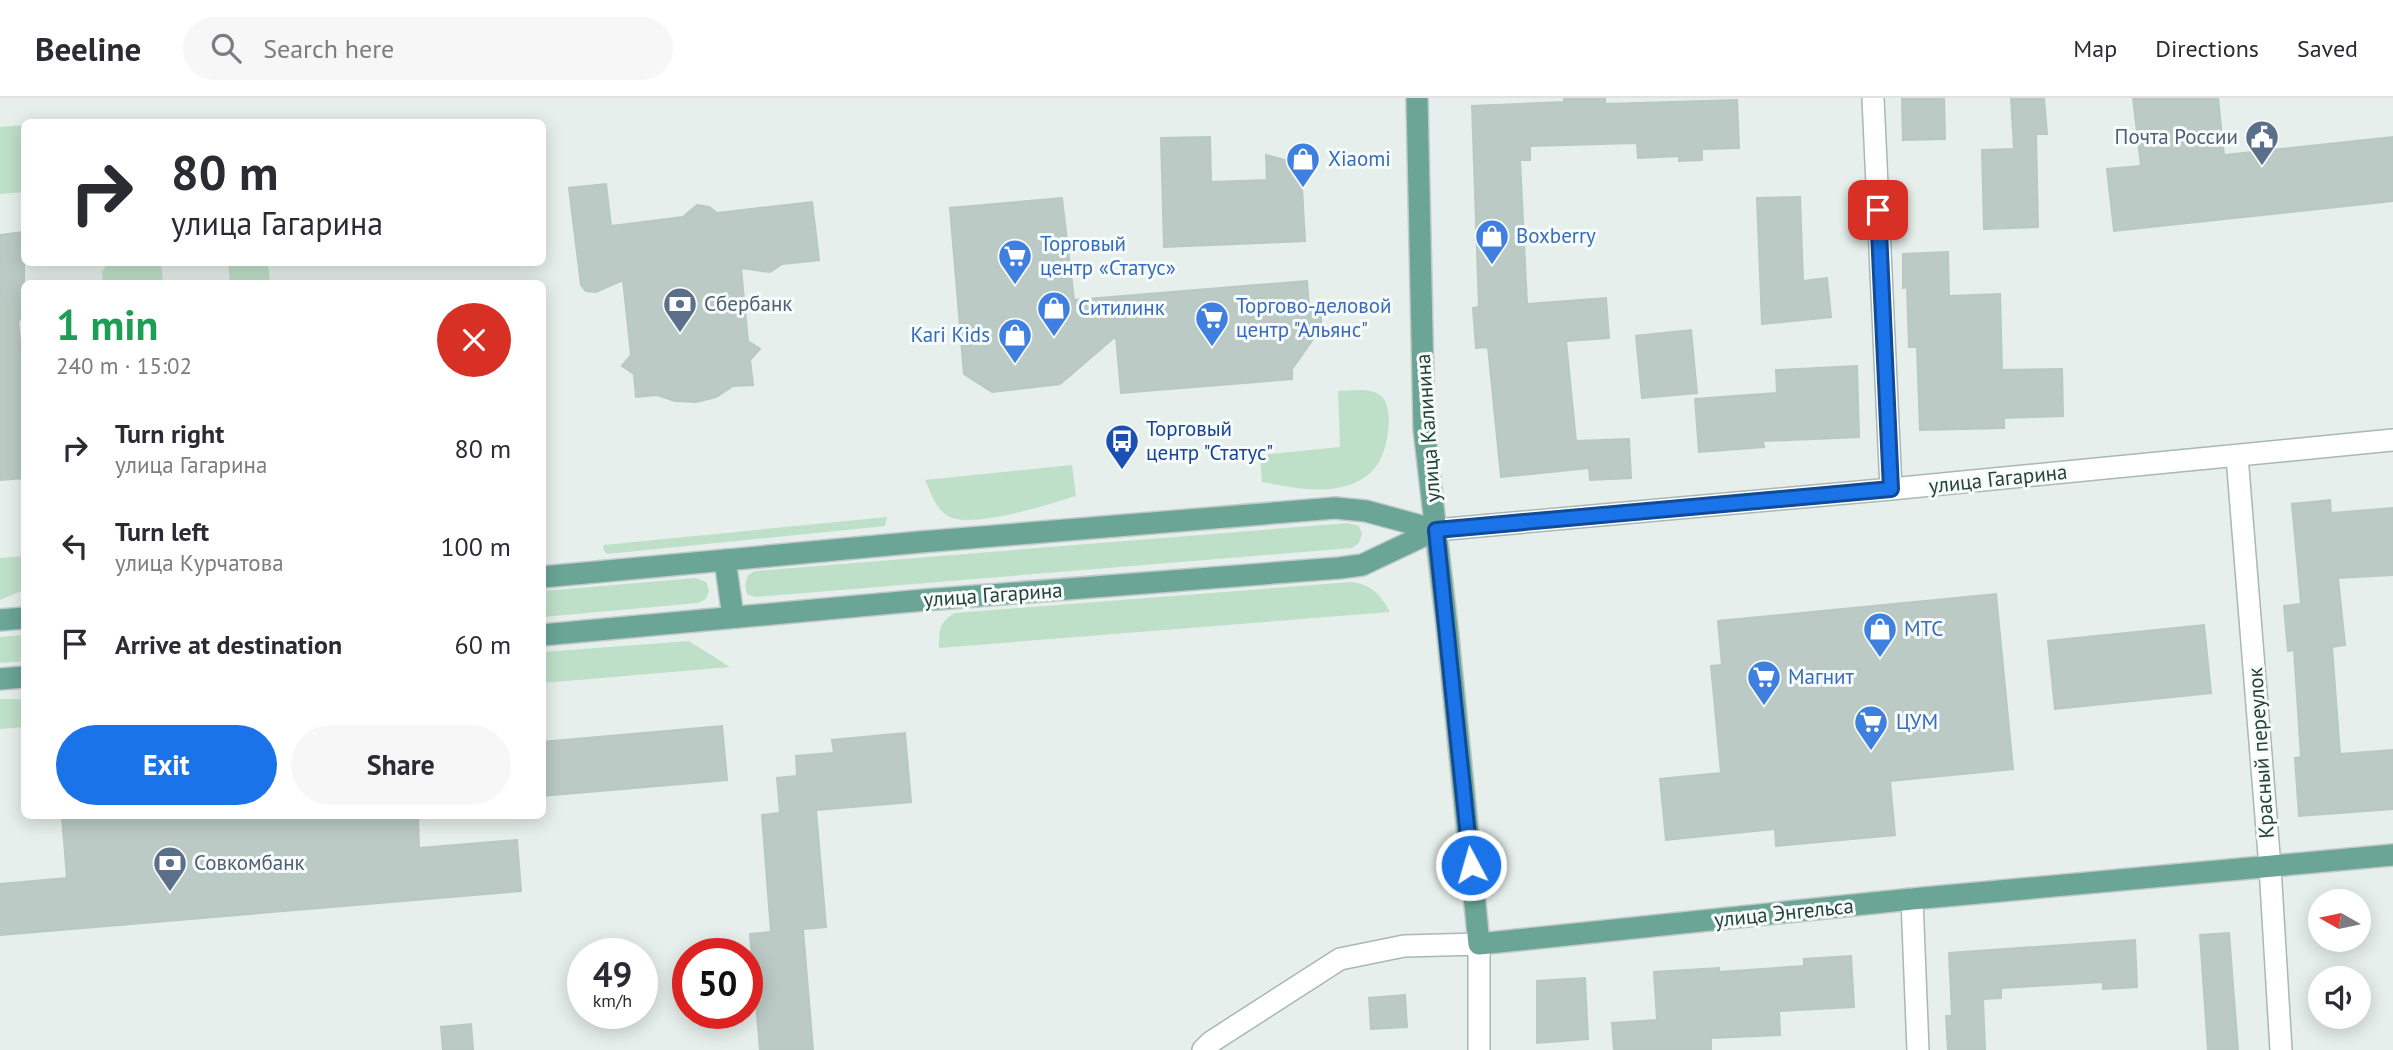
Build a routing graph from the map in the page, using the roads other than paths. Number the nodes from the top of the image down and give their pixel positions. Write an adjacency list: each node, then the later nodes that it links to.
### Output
1 (1417, 98): 6 (main road, улица Калинина)
2 (1873, 98): 5 (street)
3 (2393, 440): 4 (street, улица Гагарина)
4 (2237, 456): 5 (street, улица Гагарина); 16 (street, Красный переулок)
5 (1891, 489): 6 (street, улица Гагарина)
6 (1436, 530): 7 (main road, улица Гагарина); 9 (main road, улица Гагарина); 18 (main road, улица Калинина)
7 (725, 560): 8 (main road, улица Гагарина); 9 (main road)
8 (546, 577)
9 (733, 617): 12 (main road, улица Гагарина)
10 (21, 618): 11 (main road)
11 (0, 620)
12 (546, 635)
13 (21, 677): 14 (main road)
14 (0, 679)
15 (2393, 855): 16 (main road, улица Энгельса)
16 (2270, 867): 17 (main road, улица Энгельса); 22 (street, Красный переулок)
17 (1912, 899): 18 (main road, улица Энгельса); 21 (street)
18 (1479, 944): 19 (street, улица Энгельса); 20 (street, улица Калинина)
19 (1203, 1050)
20 (1479, 1050)
21 (1918, 1050)
22 (2281, 1050)

